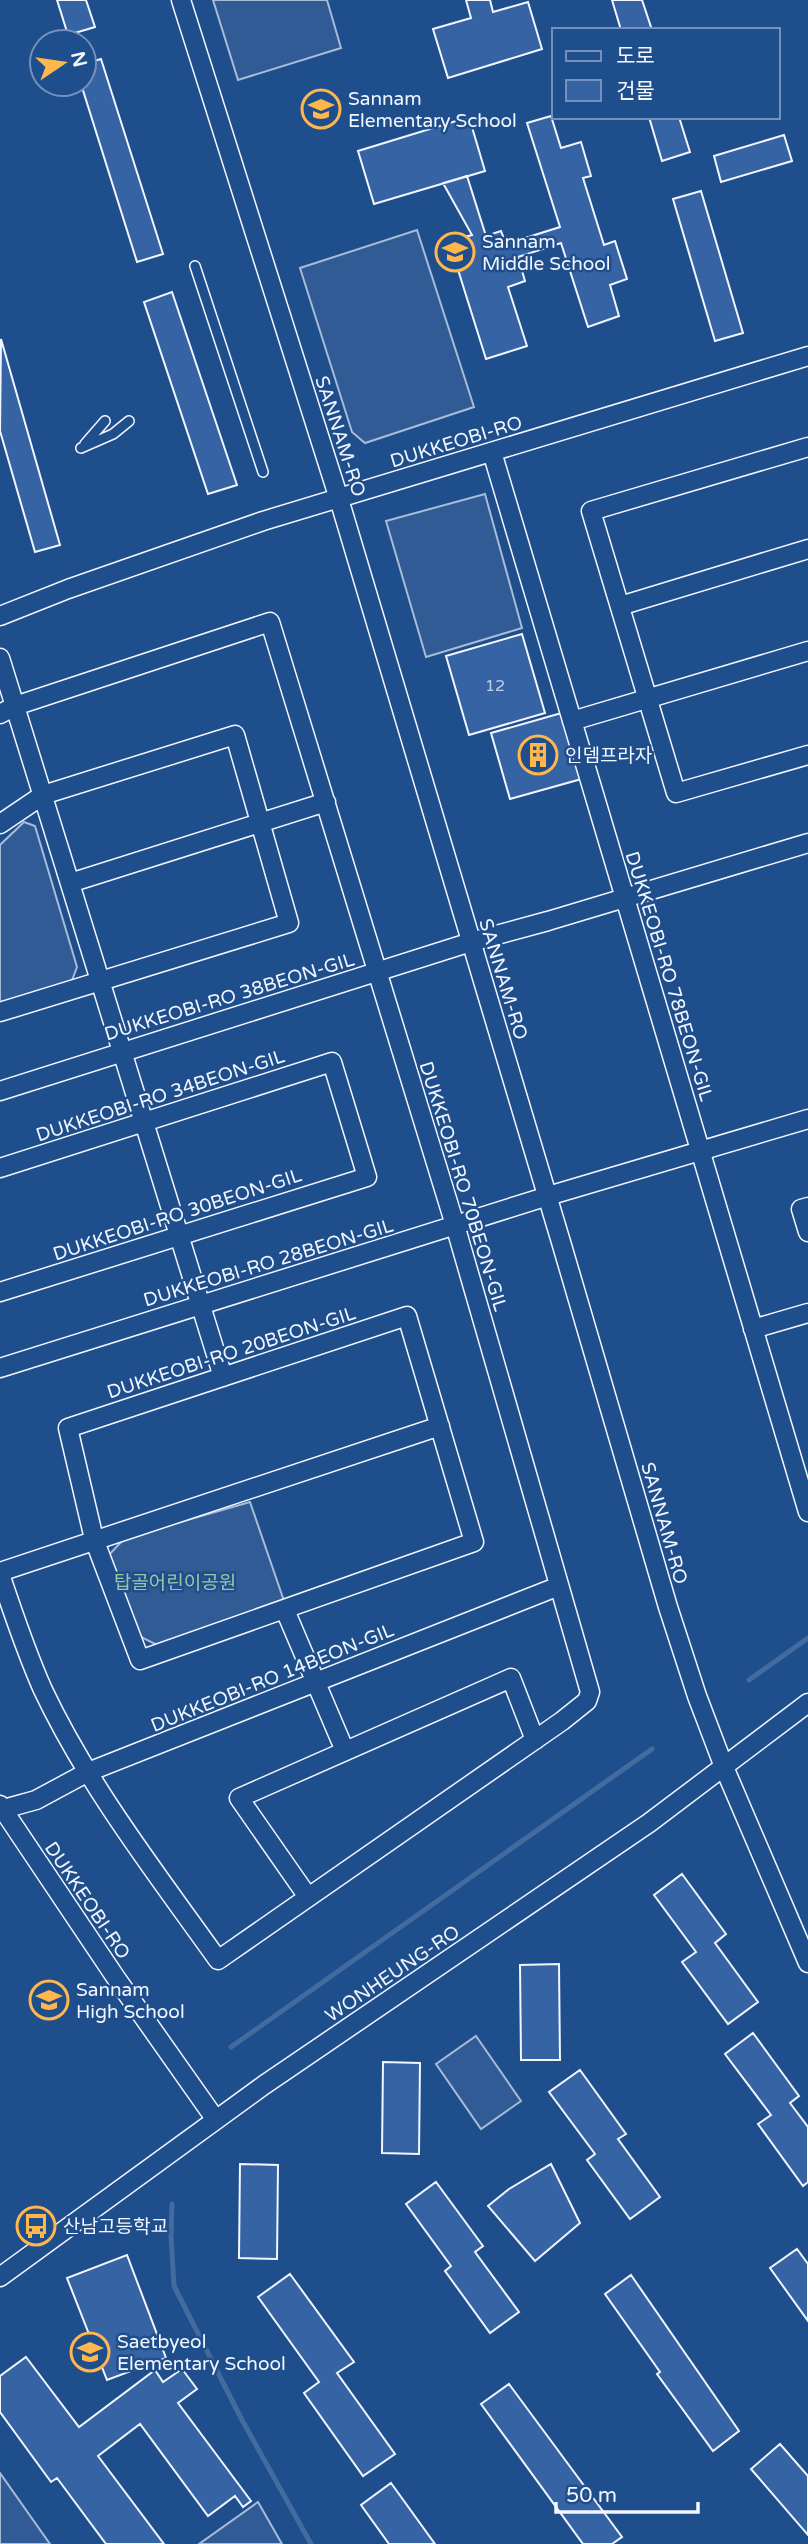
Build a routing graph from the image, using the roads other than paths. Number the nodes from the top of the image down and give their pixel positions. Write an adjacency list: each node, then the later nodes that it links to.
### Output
1 (181, 0): 9 (street, SANNAM-RO)
2 (195, 266): 8 (lane)
3 (808, 356): 7 (street, DUKKEOBI-RO)
4 (105, 421): 5 (lane)
5 (129, 421)
6 (808, 447): 11 (street)
7 (492, 452): 9 (street, DUKKEOBI-RO); 17 (street, DUKKEOBI-RO 78BEON-GIL)
8 (263, 472)
9 (339, 499): 12 (street, DUKKEOBI-RO); 26 (street, SANNAM-RO)
10 (808, 550): 11 (street)
11 (620, 606): 15 (street)
12 (0, 616)
13 (808, 651): 15 (street)
14 (0, 658): 16 (street)
15 (648, 698): 17 (street); 18 (street)
16 (7, 710): 19 (street); 20 (street, DUKKEOBI-RO 70BEON-GIL)
17 (572, 721): 25 (street, DUKKEOBI-RO 78BEON-GIL)
18 (808, 755)
19 (43, 795): 21 (street); 22 (street); 24 (street)
20 (326, 802): 21 (street); 27 (street, DUKKEOBI-RO 70BEON-GIL)
21 (260, 823): 24 (street); 28 (street)
22 (0, 824)
23 (808, 843): 25 (street, DUKKEOBI-RO 38BEON-GIL)
24 (70, 883): 28 (street)
25 (624, 897): 26 (street, DUKKEOBI-RO 38BEON-GIL); 34 (street, DUKKEOBI-RO 78BEON-GIL)
26 (471, 942): 27 (street, DUKKEOBI-RO 38BEON-GIL); 37 (street, SANNAM-RO)
27 (378, 972): 30 (street, DUKKEOBI-RO 38BEON-GIL); 39 (street, DUKKEOBI-RO 70BEON-GIL)
28 (101, 981): 29 (street); 30 (street)
29 (0, 1012)
30 (122, 1052): 31 (street, DUKKEOBI-RO 38BEON-GIL); 33 (street)
31 (0, 1091)
32 (808, 1119): 34 (street, DUKKEOBI-RO 28BEON-GIL)
33 (144, 1122): 35 (street, DUKKEOBI-RO 34BEON-GIL); 36 (street, DUKKEOBI-RO 34BEON-GIL); 41 (street)
34 (700, 1151): 37 (street, DUKKEOBI-RO 28BEON-GIL); 45 (street, DUKKEOBI-RO 78BEON-GIL)
35 (0, 1168)
36 (367, 1177): 41 (street, DUKKEOBI-RO 30BEON-GIL)
37 (548, 1196): 39 (street, DUKKEOBI-RO 28BEON-GIL); 58 (street, SANNAM-RO)
38 (805, 1208): 40 (street)
39 (455, 1226): 43 (street, DUKKEOBI-RO 28BEON-GIL); 52 (street, DUKKEOBI-RO 70BEON-GIL)
40 (808, 1232)
41 (179, 1236): 42 (street, DUKKEOBI-RO 30BEON-GIL); 43 (street)
42 (0, 1292)
43 (200, 1305): 46 (street, DUKKEOBI-RO 28BEON-GIL); 47 (street)
44 (808, 1313): 45 (street)
45 (753, 1329): 49 (street, DUKKEOBI-RO 78BEON-GIL)
46 (0, 1368)
47 (222, 1377): 48 (street, DUKKEOBI-RO 20BEON-GIL); 50 (street, DUKKEOBI-RO 20BEON-GIL)
48 (440, 1426): 50 (street); 53 (street, DUKKEOBI-RO 20BEON-GIL)
49 (808, 1512)
50 (94, 1539): 51 (street); 53 (street, DUKKEOBI-RO 20BEON-GIL)
51 (0, 1573): 59 (street)
52 (559, 1586): 54 (street, DUKKEOBI-RO 14BEON-GIL); 56 (street, DUKKEOBI-RO 70BEON-GIL)
53 (285, 1610): 54 (street)
54 (315, 1682): 57 (street); 59 (street, DUKKEOBI-RO 14BEON-GIL)
55 (808, 1703): 58 (street, WONHEUNG-RO)
56 (536, 1740): 57 (street); 61 (street, DUKKEOBI-RO 70BEON-GIL)
57 (345, 1751): 61 (street)
58 (724, 1767): 62 (street, SANNAM-RO); 63 (street, WONHEUNG-RO)
59 (88, 1772): 60 (street, DUKKEOBI-RO 14BEON-GIL); 61 (street, DUKKEOBI-RO 70BEON-GIL)
60 (1, 1808): 63 (street, DUKKEOBI-RO)
61 (308, 1897)
62 (808, 1963)
63 (216, 2120): 64 (street, WONHEUNG-RO)
64 (0, 2277)

